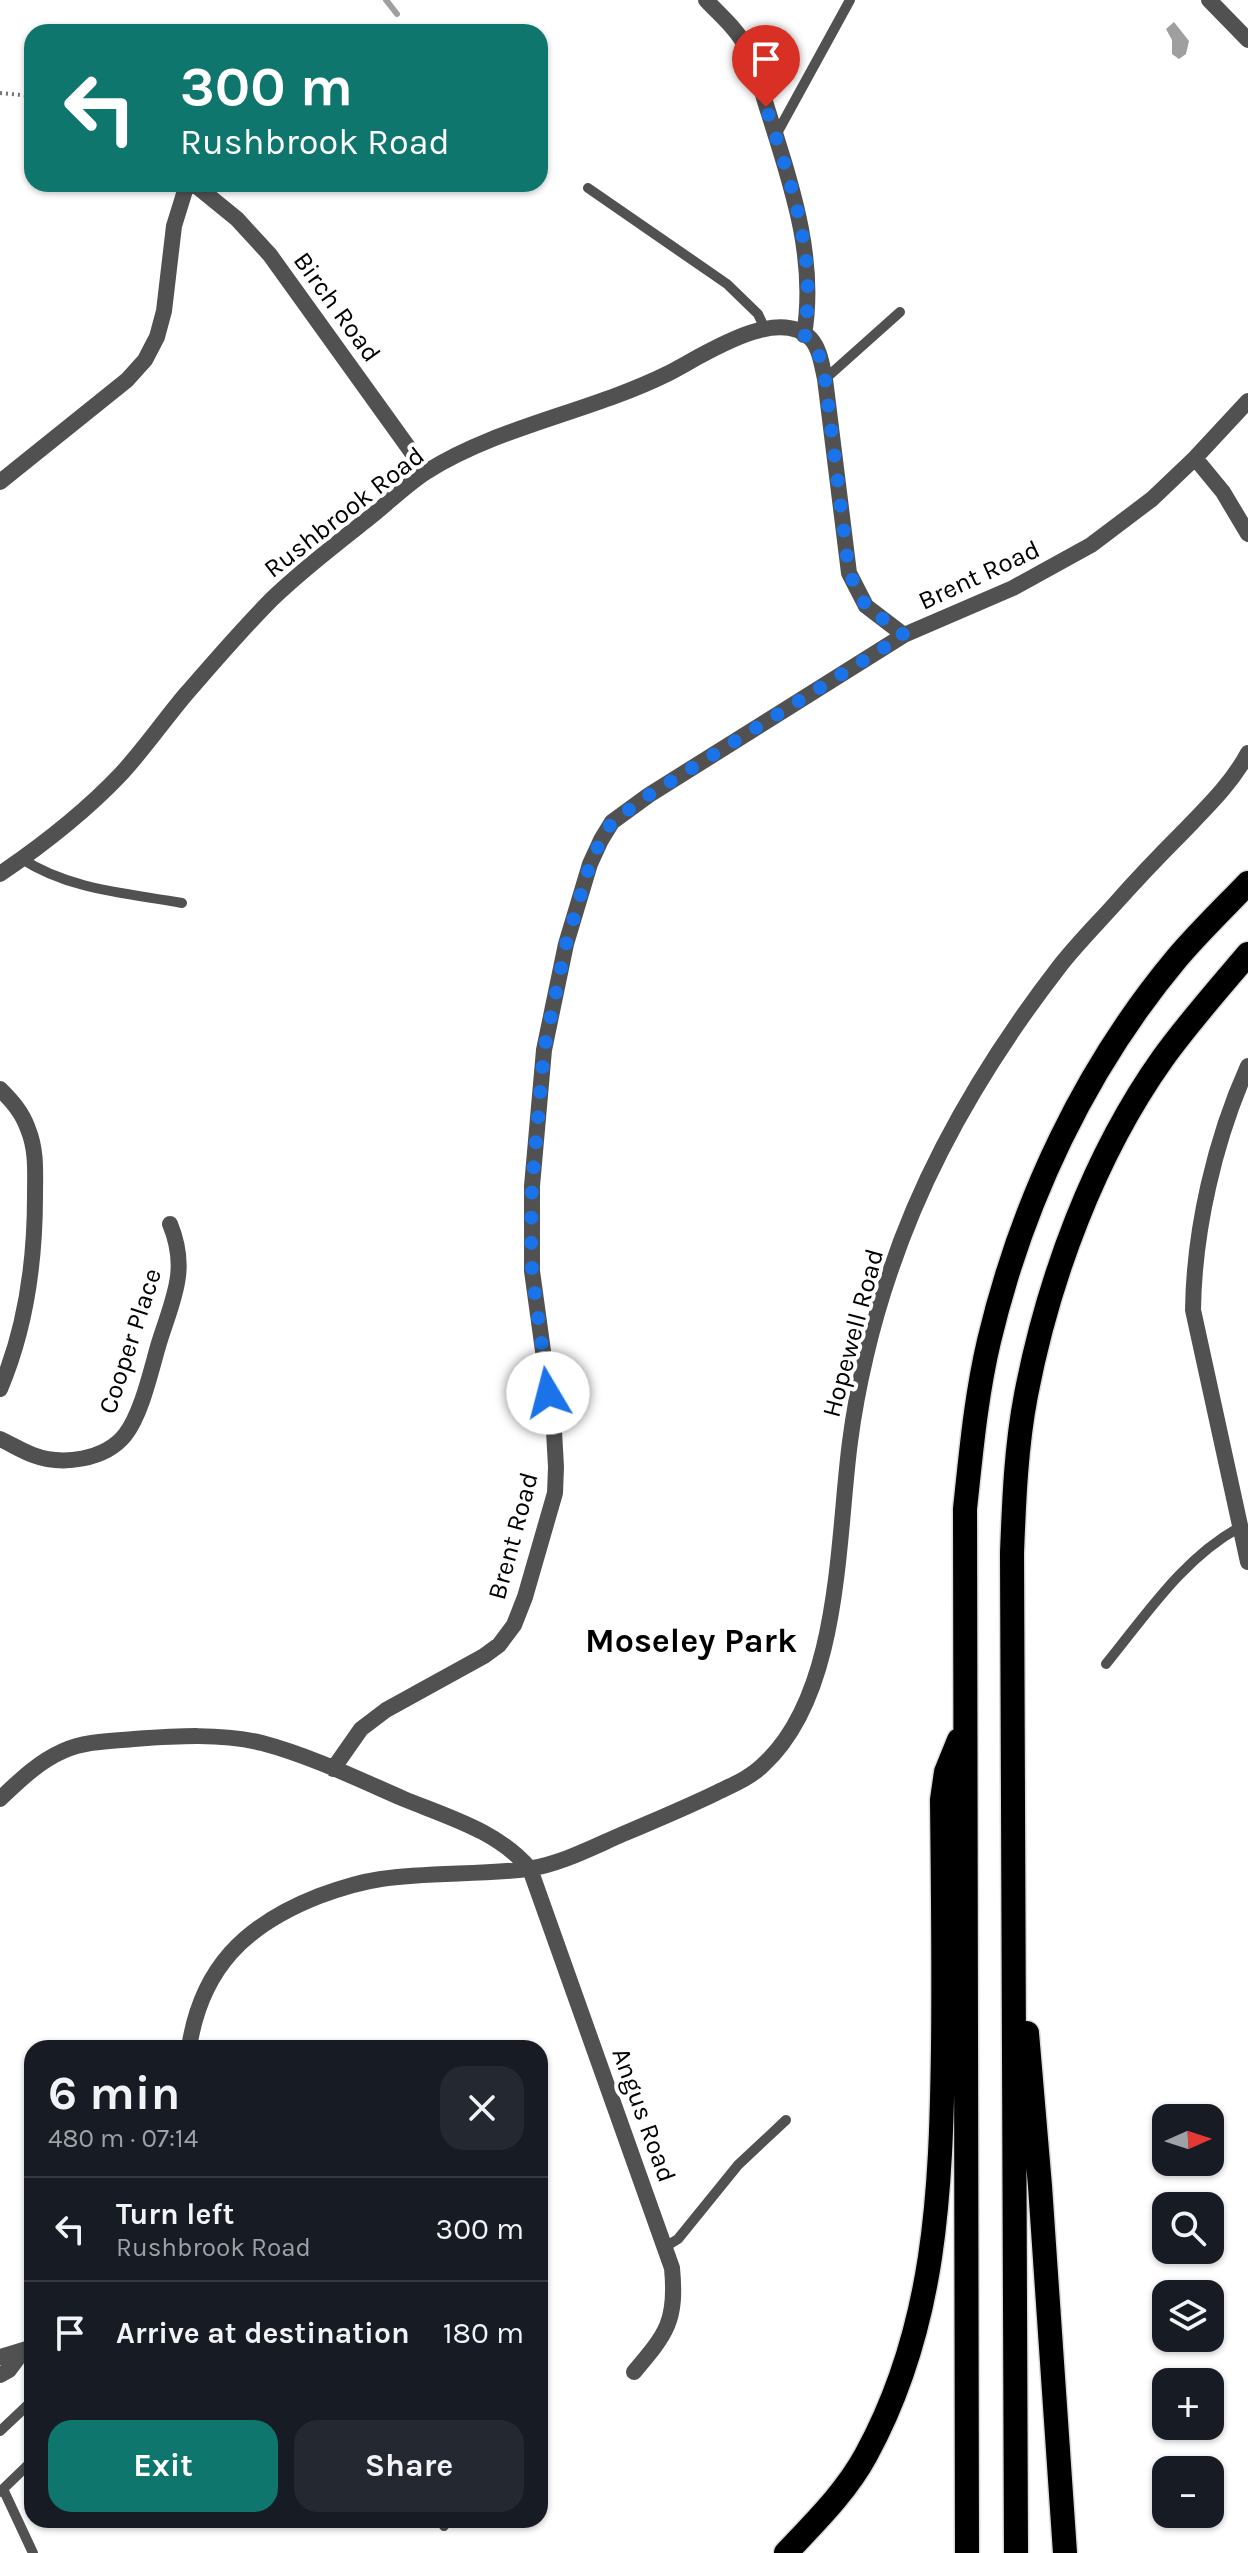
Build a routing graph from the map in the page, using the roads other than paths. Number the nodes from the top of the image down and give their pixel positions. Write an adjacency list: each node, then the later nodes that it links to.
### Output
1 (706, 0): 5 (street)
2 (850, 0): 5 (lane)
3 (1209, 0): 4 (street)
4 (1248, 40)
5 (776, 136): 11 (street)
6 (588, 188): 10 (lane)
7 (185, 192): 16 (street)
8 (204, 192): 15 (street, Birch Road)
9 (900, 312): 12 (lane)
10 (765, 329): 11 (street, Rushbrook Road); 15 (street, Rushbrook Road)
11 (804, 335): 12 (street)
12 (825, 379): 18 (street)
13 (1248, 401): 14 (street, Brent Road)
14 (1195, 458): 17 (street); 18 (street, Brent Road)
15 (426, 472): 20 (street, Rushbrook Road)
16 (0, 482)
17 (1248, 534)
18 (904, 635): 34 (street, Brent Road)
19 (1248, 753): 37 (street, Hopewell Road)
20 (22, 859): 21 (street, Rushbrook Road); 23 (lane)
21 (0, 874)
22 (1248, 883): 33 (highway)
23 (182, 903)
24 (1248, 954): 36 (highway)
25 (1248, 1066): 30 (street)
26 (0, 1089): 28 (street)
27 (170, 1224): 29 (street, Cooper Place)
28 (0, 1389)
29 (0, 1439)
30 (1240, 1527): 31 (street); 32 (lane)
31 (1248, 1562)
32 (1106, 1664)
33 (964, 1731): 51 (highway); 52 (highway)
34 (333, 1769): 35 (street); 37 (street)
35 (0, 1799)
36 (1011, 1851): 53 (highway); 54 (highway)
37 (530, 1869): 38 (street, Hopewell Road); 40 (street, Angus Road)
38 (191, 2040)
39 (786, 2120): 40 (lane)
40 (665, 2247): 44 (street, Angus Road)
41 (24, 2349): 43 (street)
42 (24, 2353): 45 (street)
43 (0, 2357)
44 (634, 2372)
45 (0, 2375)
46 (24, 2408): 47 (lane)
47 (0, 2431)
48 (24, 2469): 49 (lane)
49 (2, 2491): 50 (lane)
50 (33, 2553)
51 (786, 2553)
52 (967, 2553)
53 (1016, 2553)
54 (1065, 2553)

